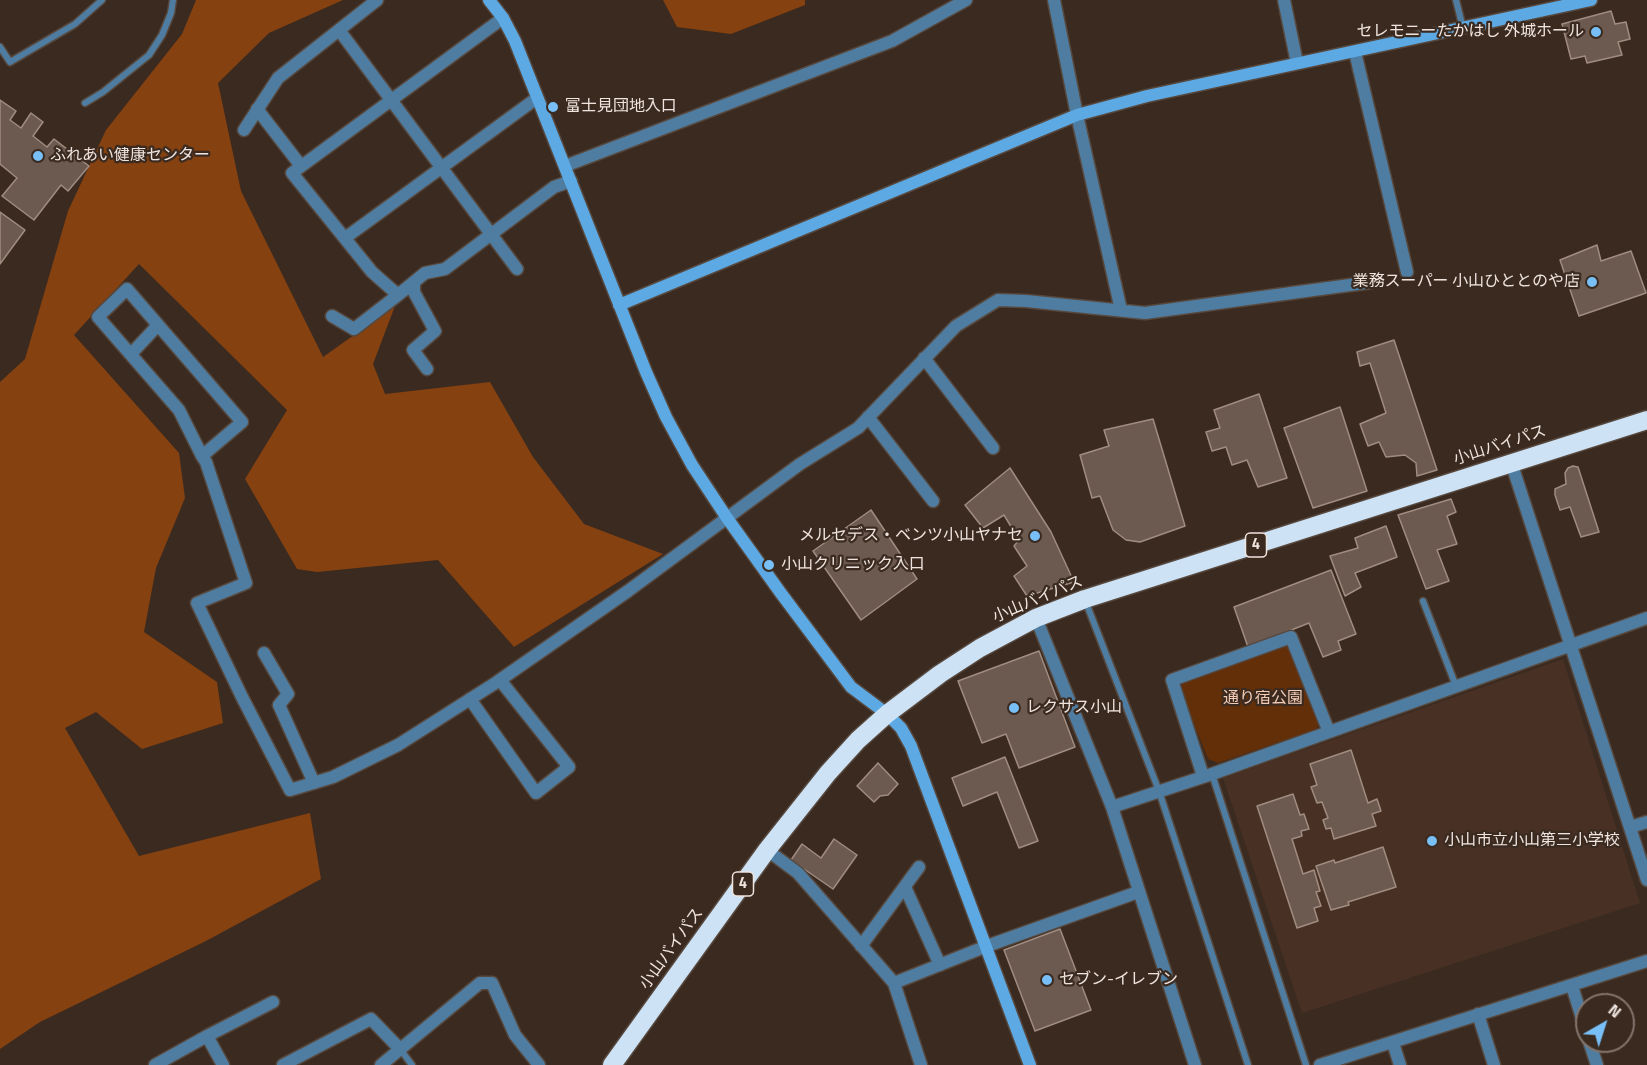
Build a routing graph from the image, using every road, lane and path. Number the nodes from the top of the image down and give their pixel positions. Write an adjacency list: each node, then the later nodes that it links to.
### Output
1 (102, 0): 13 (lane)
2 (172, 0): 18 (lane)
3 (377, 0): 12 (street)
4 (489, 0): 10 (street)
5 (966, 0): 23 (street)
6 (1054, 0): 20 (street)
7 (1284, 0): 15 (street)
8 (1456, 0): 11 (lane)
9 (1592, 0): 11 (street)
10 (503, 18): 16 (street); 17 (street)
11 (1463, 29): 14 (street)
12 (339, 30): 17 (street); 19 (street)
13 (0, 47)
14 (1355, 52): 15 (street); 29 (street)
15 (1298, 63): 20 (street)
16 (537, 98): 23 (street); 24 (street)
17 (391, 100): 22 (street); 24 (street)
18 (85, 103)
19 (257, 109): 21 (street); 22 (street)
20 (1077, 116): 33 (street); 34 (street)
21 (244, 130)
22 (301, 166): 27 (street)
23 (565, 166): 25 (street)
24 (441, 168): 26 (street); 27 (street)
25 (571, 181): 26 (street); 33 (street)
26 (491, 234): 28 (street); 30 (street)
27 (345, 238): 32 (street)
28 (517, 269)
29 (1407, 272)
30 (414, 282): 32 (street); 39 (street)
31 (1372, 282): 34 (street)
32 (398, 295): 35 (street)
33 (619, 305): 46 (street)
34 (1121, 310): 38 (street)
35 (332, 316)
36 (158, 325): 37 (street); 37 (street); 43 (street)
37 (131, 354): 43 (street)
38 (924, 358): 40 (street); 42 (street)
39 (428, 369)
40 (868, 417): 45 (street); 46 (street)
41 (1647, 420): 44 (highway, 小山バイパス / 4)
42 (993, 448)
43 (202, 456): 59 (street)
44 (1511, 462): 47 (highway, 小山バイパス / 4); 51 (street)
45 (933, 501)
46 (727, 518): 53 (street); 56 (street)
47 (1085, 599): 49 (highway, 小山バイパス / 4); 60 (lane)
48 (1423, 601): 54 (lane)
49 (1036, 618): 56 (highway, 小山バイパス / 4); 61 (street)
50 (1647, 618): 51 (street)
51 (1570, 646): 54 (street); 63 (street)
52 (264, 653): 59 (street)
53 (500, 680): 55 (street); 55 (street)
54 (1456, 687): 57 (street)
55 (470, 699): 59 (street)
56 (887, 714): 64 (highway, 小山バイパス / 4); 70 (street)
57 (1329, 732): 58 (street); 58 (street)
58 (1207, 775): 60 (street); 92 (lane)
59 (314, 783)
60 (1159, 791): 61 (street); 91 (lane)
61 (1112, 807): 68 (street)
62 (1647, 822): 63 (street)
63 (1630, 827): 66 (street)
64 (767, 850): 69 (street); 81 (highway, 小山バイパス / 4)
65 (919, 867): 67 (street)
66 (1647, 880)
67 (905, 887): 69 (street); 72 (street)
68 (1138, 892): 70 (street); 90 (street)
69 (861, 946): 73 (street)
70 (987, 946): 72 (street); 89 (street)
71 (1647, 961): 74 (street)
72 (940, 964): 73 (street)
73 (894, 983): 88 (street)
74 (1572, 986): 75 (street); 77 (street)
75 (1575, 996)
76 (273, 1002): 78 (street)
77 (1478, 1014): 79 (street); 95 (street)
78 (207, 1036): 82 (street); 83 (street)
79 (1393, 1043): 93 (street); 94 (street)
80 (400, 1049): 84 (street); 85 (street); 86 (lane); 87 (street)
81 (616, 1064)
82 (155, 1065)
83 (223, 1065)
84 (283, 1065)
85 (381, 1065)
86 (412, 1065)
87 (539, 1065)
88 (920, 1065)
89 (1030, 1065)
90 (1195, 1065)
91 (1248, 1065)
92 (1306, 1065)
93 (1320, 1065)
94 (1400, 1065)
95 (1494, 1065)

